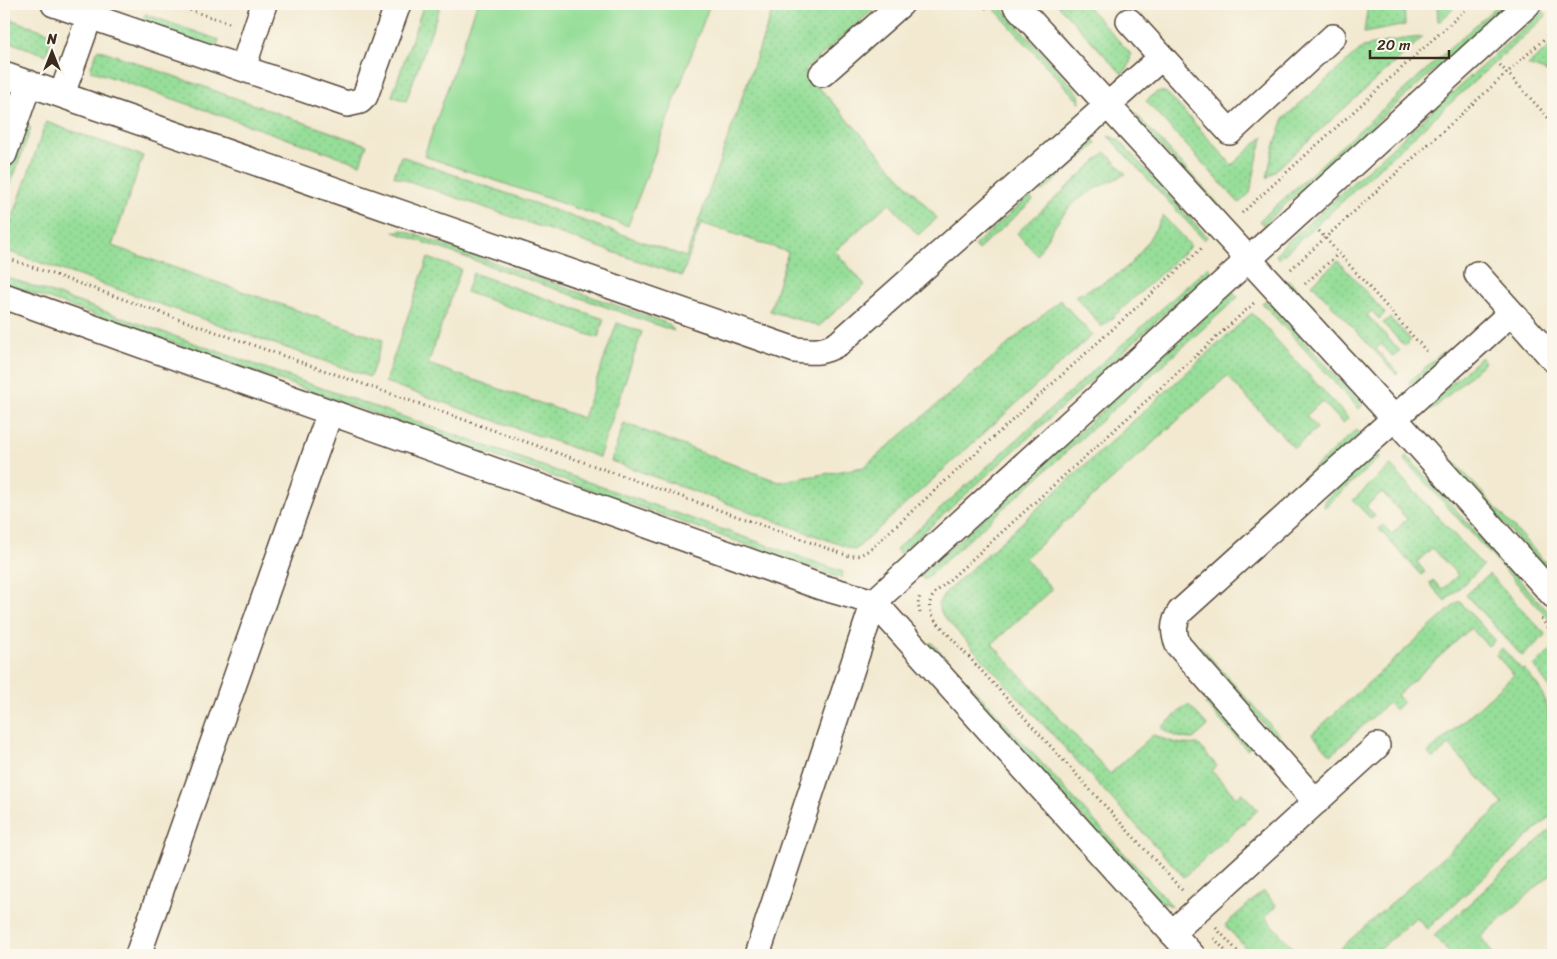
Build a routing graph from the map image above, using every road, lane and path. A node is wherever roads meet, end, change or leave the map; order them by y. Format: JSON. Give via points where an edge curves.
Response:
{"nodes":[{"id":1,"x":54,"y":4,"type":"edge"},
{"id":2,"x":171,"y":4,"type":"edge"},
{"id":3,"x":264,"y":4,"type":"edge"},
{"id":4,"x":398,"y":4,"type":"edge"},
{"id":5,"x":901,"y":4,"type":"edge"},
{"id":6,"x":1015,"y":4,"type":"edge"},
{"id":7,"x":1528,"y":4,"type":"edge"},
{"id":8,"x":92,"y":10,"type":"edge"},
{"id":9,"x":1129,"y":21,"type":"dead end"},
{"id":10,"x":1553,"y":31,"type":"edge"},
{"id":11,"x":255,"y":32,"type":"junction"},
{"id":12,"x":1333,"y":37,"type":"dead end"},
{"id":13,"x":1162,"y":57,"type":"junction"},
{"id":14,"x":243,"y":68,"type":"junction"},
{"id":15,"x":1493,"y":71,"type":"dead end"},
{"id":16,"x":1508,"y":73,"type":"junction"},
{"id":17,"x":4,"y":74,"type":"edge"},
{"id":18,"x":822,"y":74,"type":"dead end"},
{"id":19,"x":29,"y":84,"type":"junction"},
{"id":20,"x":62,"y":94,"type":"junction"},
{"id":21,"x":1108,"y":105,"type":"junction"},
{"id":22,"x":1553,"y":123,"type":"edge"},
{"id":23,"x":4,"y":154,"type":"edge"},
{"id":24,"x":1324,"y":223,"type":"dead end"},
{"id":25,"x":1325,"y":238,"type":"junction"},
{"id":26,"x":1338,"y":254,"type":"junction"},
{"id":27,"x":1248,"y":260,"type":"junction"},
{"id":28,"x":1476,"y":274,"type":"dead end"},
{"id":29,"x":1273,"y":286,"type":"junction"},
{"id":30,"x":1303,"y":286,"type":"dead end"},
{"id":31,"x":4,"y":296,"type":"edge"},
{"id":32,"x":1511,"y":313,"type":"junction"},
{"id":33,"x":1429,"y":355,"type":"dead end"},
{"id":34,"x":1553,"y":359,"type":"edge"},
{"id":35,"x":330,"y":412,"type":"junction"},
{"id":36,"x":1394,"y":418,"type":"junction"},
{"id":37,"x":924,"y":589,"type":"dead end"},
{"id":38,"x":1553,"y":595,"type":"edge"},
{"id":39,"x":874,"y":602,"type":"junction"},
{"id":40,"x":923,"y":619,"type":"dead end"},
{"id":41,"x":1377,"y":746,"type":"dead end"},
{"id":42,"x":1316,"y":802,"type":"junction"},
{"id":43,"x":1195,"y":911,"type":"junction"},
{"id":44,"x":1172,"y":933,"type":"junction"},
{"id":45,"x":138,"y":955,"type":"edge"},
{"id":46,"x":757,"y":955,"type":"edge"},
{"id":47,"x":1192,"y":955,"type":"edge"},
{"id":48,"x":1229,"y":955,"type":"edge"},
{"id":49,"x":1241,"y":955,"type":"edge"}],
"edges":[{"from":1,"to":8,"type":"street"},
{"from":2,"to":11,"type":"path"},
{"from":3,"to":11,"type":"street"},
{"from":4,"to":14,"type":"street","via":[[365,96],[360,101],[347,104]]},
{"from":5,"to":18,"type":"street"},
{"from":6,"to":21,"type":"street"},
{"from":7,"to":27,"type":"street"},
{"from":8,"to":14,"type":"street"},
{"from":8,"to":20,"type":"street"},
{"from":9,"to":13,"type":"street"},
{"from":10,"to":16,"type":"path"},
{"from":11,"to":14,"type":"street"},
{"from":12,"to":13,"type":"street","via":[[1230,132]]},
{"from":13,"to":21,"type":"street"},
{"from":15,"to":16,"type":"path","via":[[1500,64]]},
{"from":16,"to":22,"type":"path"},
{"from":16,"to":25,"type":"path"},
{"from":17,"to":19,"type":"street"},
{"from":19,"to":20,"type":"street"},
{"from":19,"to":23,"type":"street"},
{"from":20,"to":21,"type":"street","via":[[795,350],[814,352],[828,350],[839,343]]},
{"from":21,"to":27,"type":"street"},
{"from":24,"to":25,"type":"path","via":[[1317,230]]},
{"from":25,"to":26,"type":"path"},
{"from":25,"to":29,"type":"path"},
{"from":26,"to":30,"type":"path"},
{"from":26,"to":33,"type":"path"},
{"from":27,"to":29,"type":"street"},
{"from":27,"to":39,"type":"street"},
{"from":28,"to":32,"type":"street"},
{"from":29,"to":36,"type":"street"},
{"from":29,"to":43,"type":"path","via":[[935,593],[929,605],[935,620]]},
{"from":31,"to":35,"type":"street"},
{"from":32,"to":34,"type":"street"},
{"from":32,"to":36,"type":"street"},
{"from":35,"to":39,"type":"street","via":[[821,587]]},
{"from":35,"to":45,"type":"street"},
{"from":36,"to":38,"type":"street"},
{"from":36,"to":42,"type":"street","via":[[1180,612],[1174,628],[1178,645]]},
{"from":37,"to":40,"type":"path","via":[[918,604]]},
{"from":39,"to":44,"type":"street"},
{"from":39,"to":46,"type":"street"},
{"from":41,"to":42,"type":"street"},
{"from":42,"to":43,"type":"street"},
{"from":43,"to":44,"type":"street"},
{"from":43,"to":48,"type":"path"},
{"from":43,"to":49,"type":"path"},
{"from":44,"to":47,"type":"street"}]}
